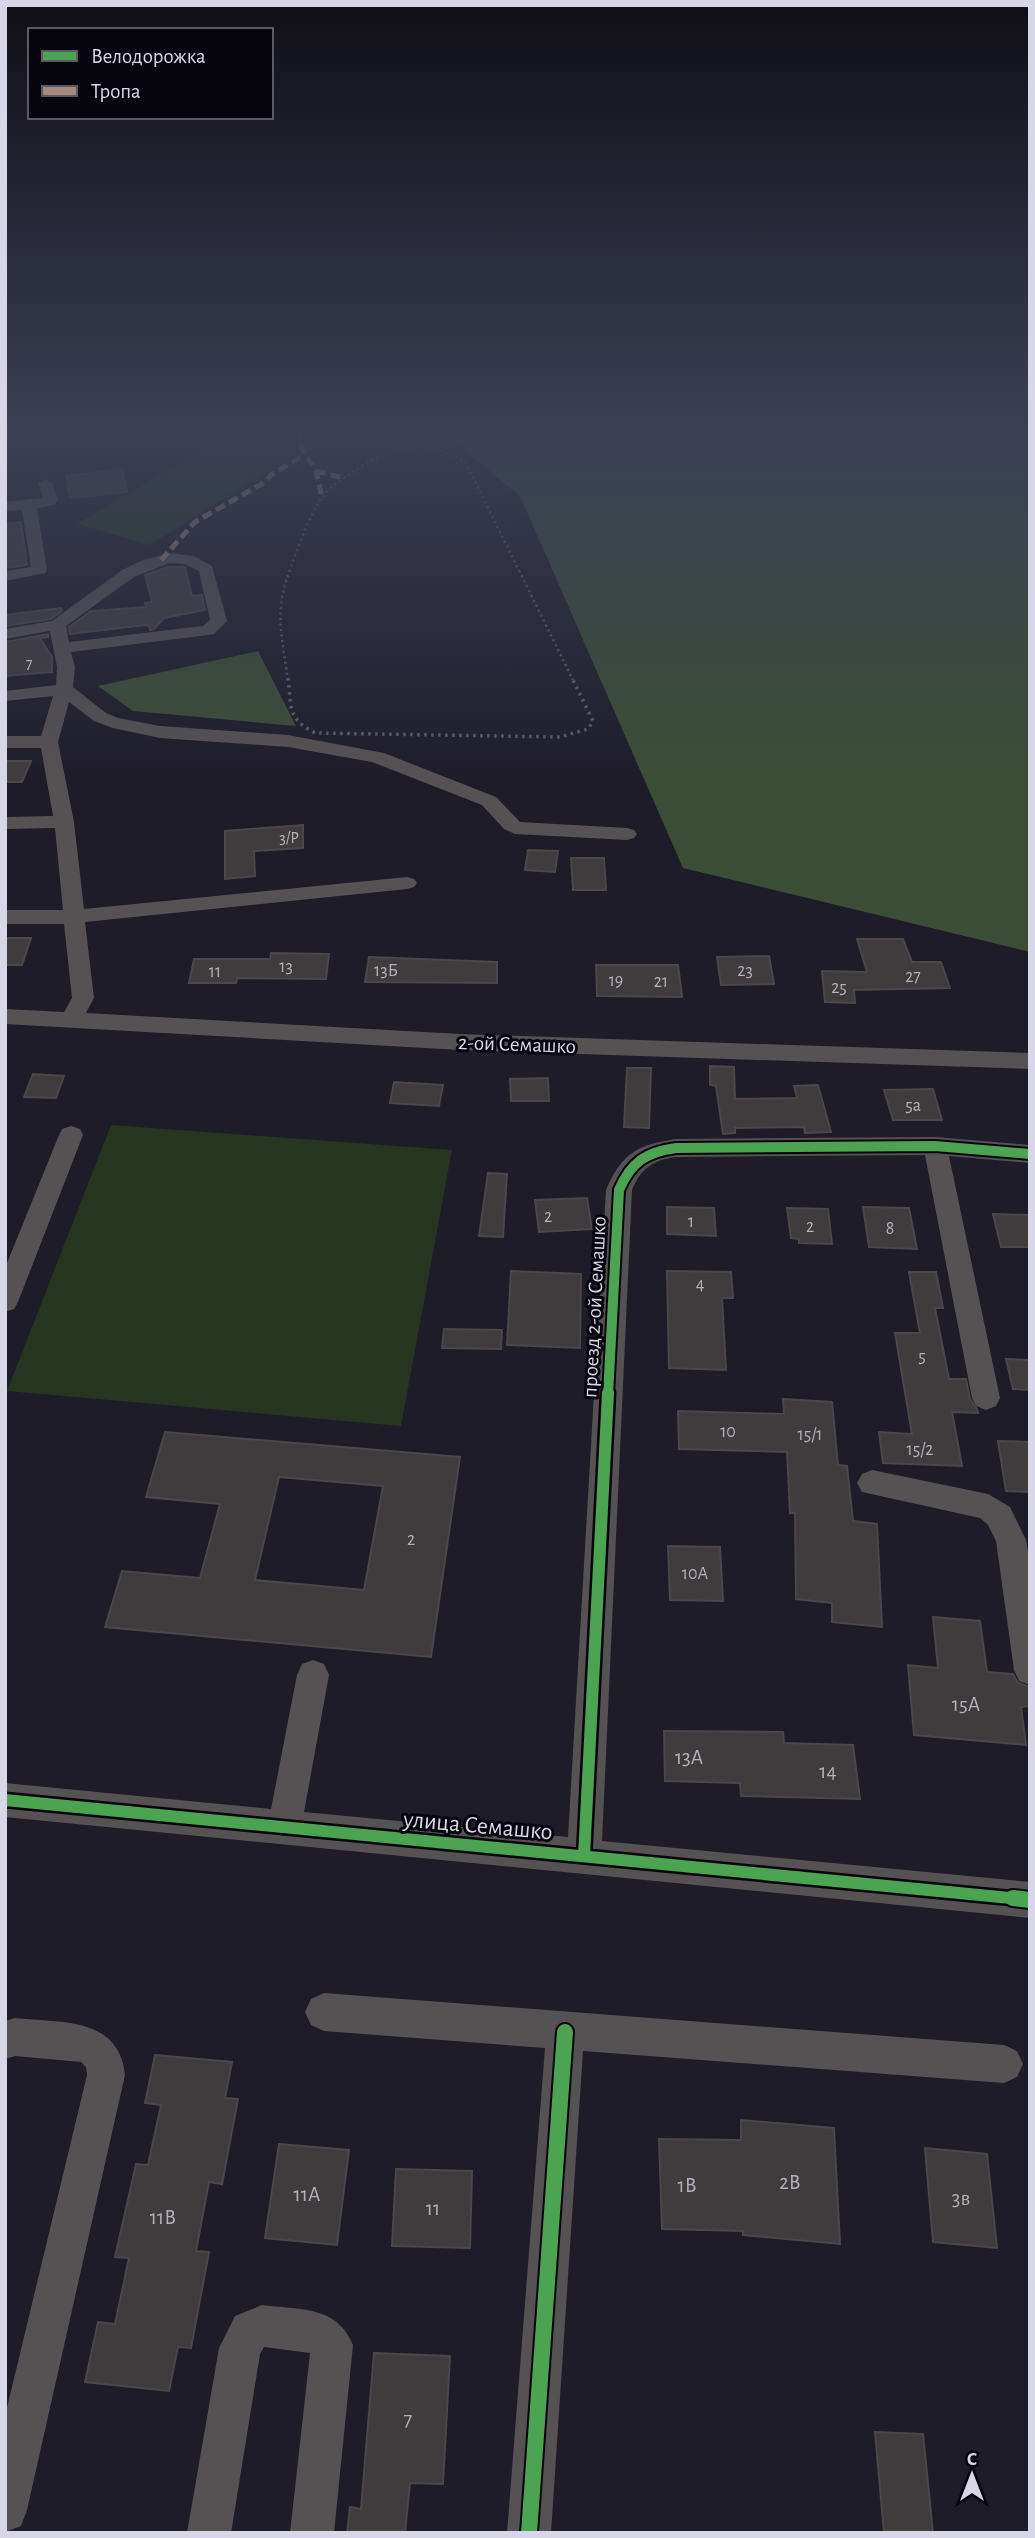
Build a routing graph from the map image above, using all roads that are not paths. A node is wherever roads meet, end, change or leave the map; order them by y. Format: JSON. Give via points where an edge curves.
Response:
{"nodes":[{"id":1,"x":36,"y":547,"type":"edge"},
{"id":2,"x":5,"y":576,"type":"edge"},
{"id":3,"x":57,"y":625,"type":"junction"},
{"id":4,"x":5,"y":635,"type":"edge"},
{"id":5,"x":64,"y":648,"type":"junction"},
{"id":6,"x":64,"y":689,"type":"junction"},
{"id":7,"x":5,"y":695,"type":"edge"},
{"id":8,"x":5,"y":742,"type":"edge"},
{"id":9,"x":49,"y":743,"type":"junction"},
{"id":10,"x":64,"y":822,"type":"junction"},
{"id":11,"x":5,"y":823,"type":"edge"},
{"id":12,"x":627,"y":834,"type":"dead end"},
{"id":13,"x":407,"y":883,"type":"dead end"},
{"id":14,"x":5,"y":917,"type":"edge"},
{"id":15,"x":74,"y":917,"type":"junction"},
{"id":16,"x":5,"y":1016,"type":"edge"},
{"id":17,"x":72,"y":1018,"type":"junction"},
{"id":18,"x":1030,"y":1061,"type":"edge"},
{"id":19,"x":71,"y":1135,"type":"dead end"},
{"id":20,"x":935,"y":1146,"type":"junction"},
{"id":21,"x":1030,"y":1154,"type":"edge"},
{"id":22,"x":5,"y":1302,"type":"edge"},
{"id":23,"x":986,"y":1398,"type":"dead end"},
{"id":24,"x":872,"y":1483,"type":"dead end"},
{"id":25,"x":1030,"y":1670,"type":"edge"},
{"id":26,"x":313,"y":1675,"type":"dead end"},
{"id":27,"x":5,"y":1800,"type":"edge"},
{"id":28,"x":284,"y":1828,"type":"junction"},
{"id":29,"x":584,"y":1856,"type":"junction"},
{"id":30,"x":1030,"y":1900,"type":"edge"},
{"id":31,"x":324,"y":2012,"type":"dead end"},
{"id":32,"x":565,"y":2032,"type":"junction"},
{"id":33,"x":5,"y":2040,"type":"edge"},
{"id":34,"x":1003,"y":2064,"type":"dead end"},
{"id":35,"x":5,"y":2510,"type":"edge"},
{"id":36,"x":209,"y":2533,"type":"edge"},
{"id":37,"x":312,"y":2533,"type":"edge"},
{"id":38,"x":529,"y":2533,"type":"edge"}],
"edges":[{"from":1,"to":2,"type":"street","via":[[39,570]]},
{"from":3,"to":4,"type":"street"},
{"from":3,"to":5,"type":"street"},
{"from":3,"to":5,"type":"street","via":[[149,562],[188,559],[206,569],[219,621],[216,626]]},
{"from":5,"to":6,"type":"street"},
{"from":6,"to":7,"type":"street"},
{"from":6,"to":9,"type":"street"},
{"from":6,"to":12,"type":"street","via":[[100,717],[132,728],[288,741],[377,757],[488,802],[515,828]]},
{"from":8,"to":9,"type":"street"},
{"from":9,"to":10,"type":"street"},
{"from":10,"to":11,"type":"street"},
{"from":10,"to":15,"type":"street"},
{"from":13,"to":15,"type":"street"},
{"from":14,"to":15,"type":"street"},
{"from":15,"to":17,"type":"street","via":[[83,998]]},
{"from":16,"to":17,"type":"street","name":"2-ой Семашко"},
{"from":17,"to":18,"type":"street","name":"2-ой Семашко","via":[[460,1042]]},
{"from":19,"to":22,"type":"street"},
{"from":20,"to":21,"type":"street","name":"проезд 2-ой Семашко"},
{"from":20,"to":23,"type":"street"},
{"from":20,"to":29,"type":"street","name":"проезд 2-ой Семашко","via":[[676,1148],[639,1158],[626,1172],[619,1190]]},
{"from":24,"to":25,"type":"street","via":[[988,1507],[999,1516],[1011,1540]]},
{"from":26,"to":28,"type":"street"},
{"from":27,"to":28,"type":"street","name":"улица Семашко"},
{"from":28,"to":29,"type":"street","name":"улица Семашко"},
{"from":29,"to":30,"type":"street","name":"улица Семашко"},
{"from":31,"to":32,"type":"street"},
{"from":32,"to":34,"type":"street"},
{"from":32,"to":38,"type":"street"},
{"from":33,"to":35,"type":"street","via":[[15,2037],[84,2044],[105,2059],[106,2076]]},
{"from":36,"to":37,"type":"street","via":[[240,2348],[250,2331],[262,2326],[321,2334],[332,2345]]}]}
